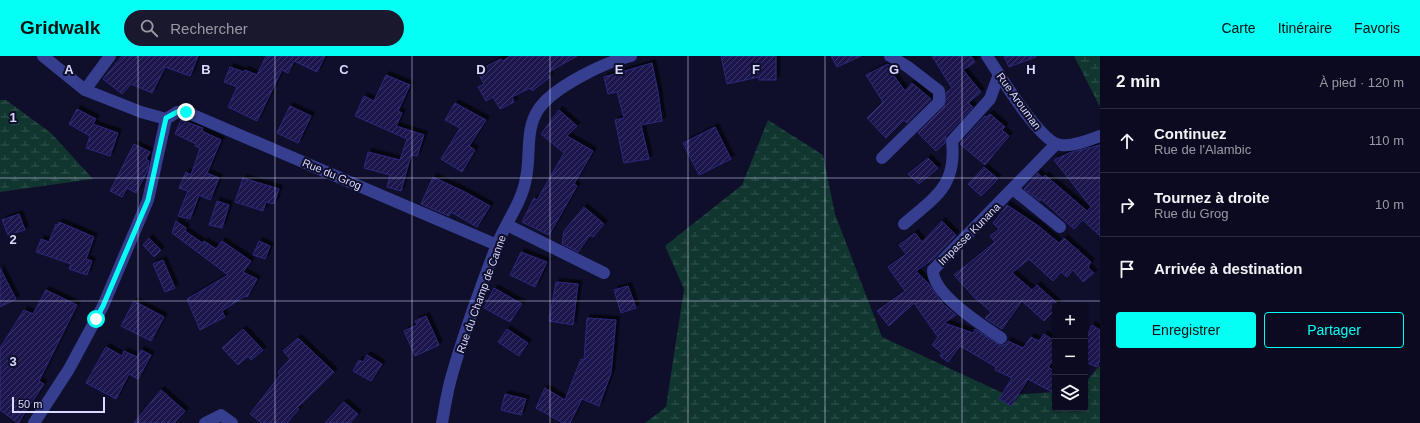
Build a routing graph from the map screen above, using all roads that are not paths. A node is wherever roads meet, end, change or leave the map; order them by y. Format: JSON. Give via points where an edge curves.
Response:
{"nodes":[{"id":1,"x":43,"y":56,"type":"edge"},
{"id":2,"x":110,"y":56,"type":"edge"},
{"id":3,"x":631,"y":56,"type":"edge"},
{"id":4,"x":890,"y":56,"type":"edge"},
{"id":5,"x":987,"y":56,"type":"edge"},
{"id":6,"x":999,"y":74,"type":"junction"},
{"id":7,"x":85,"y":90,"type":"junction"},
{"id":8,"x":166,"y":118,"type":"junction"},
{"id":9,"x":1100,"y":136,"type":"edge"},
{"id":10,"x":1056,"y":144,"type":"junction"},
{"id":11,"x":882,"y":158,"type":"dead end"},
{"id":12,"x":1014,"y":190,"type":"junction"},
{"id":13,"x":904,"y":224,"type":"dead end"},
{"id":14,"x":507,"y":225,"type":"junction"},
{"id":15,"x":1060,"y":227,"type":"dead end"},
{"id":16,"x":497,"y":245,"type":"junction"},
{"id":17,"x":604,"y":273,"type":"dead end"},
{"id":18,"x":1000,"y":338,"type":"dead end"},
{"id":19,"x":34,"y":423,"type":"edge"},
{"id":20,"x":205,"y":423,"type":"edge"},
{"id":21,"x":232,"y":423,"type":"edge"},
{"id":22,"x":442,"y":423,"type":"edge"}],
"edges":[{"from":1,"to":7,"type":"street"},
{"from":2,"to":7,"type":"street"},
{"from":3,"to":14,"type":"street","name":"Rue du Champ de Canne","via":[[614,60],[569,83],[538,109],[528,143],[526,178],[517,207]]},
{"from":4,"to":11,"type":"street","via":[[939,91],[940,102]]},
{"from":5,"to":6,"type":"street","name":"Rue Arouman"},
{"from":6,"to":10,"type":"street","name":"Rue Arouman","via":[[1038,130]]},
{"from":6,"to":13,"type":"street","via":[[990,99],[952,141],[952,168],[941,191]]},
{"from":7,"to":8,"type":"street","via":[[141,112]]},
{"from":8,"to":16,"type":"street","name":"Rue du Grog","via":[[177,112],[186,112]]},
{"from":8,"to":19,"type":"street","via":[[148,200],[103,306],[69,369]]},
{"from":9,"to":10,"type":"street","via":[[1066,145]]},
{"from":10,"to":12,"type":"street","name":"Impasse Kunana"},
{"from":12,"to":15,"type":"street"},
{"from":12,"to":18,"type":"street","name":"Impasse Kunana","via":[[934,270],[933,278],[964,313]]},
{"from":14,"to":16,"type":"street","name":"Rue du Champ de Canne"},
{"from":14,"to":17,"type":"street"},
{"from":16,"to":22,"type":"street","name":"Rue du Champ de Canne","via":[[451,376]]},
{"from":20,"to":21,"type":"street","via":[[221,415]]}]}
